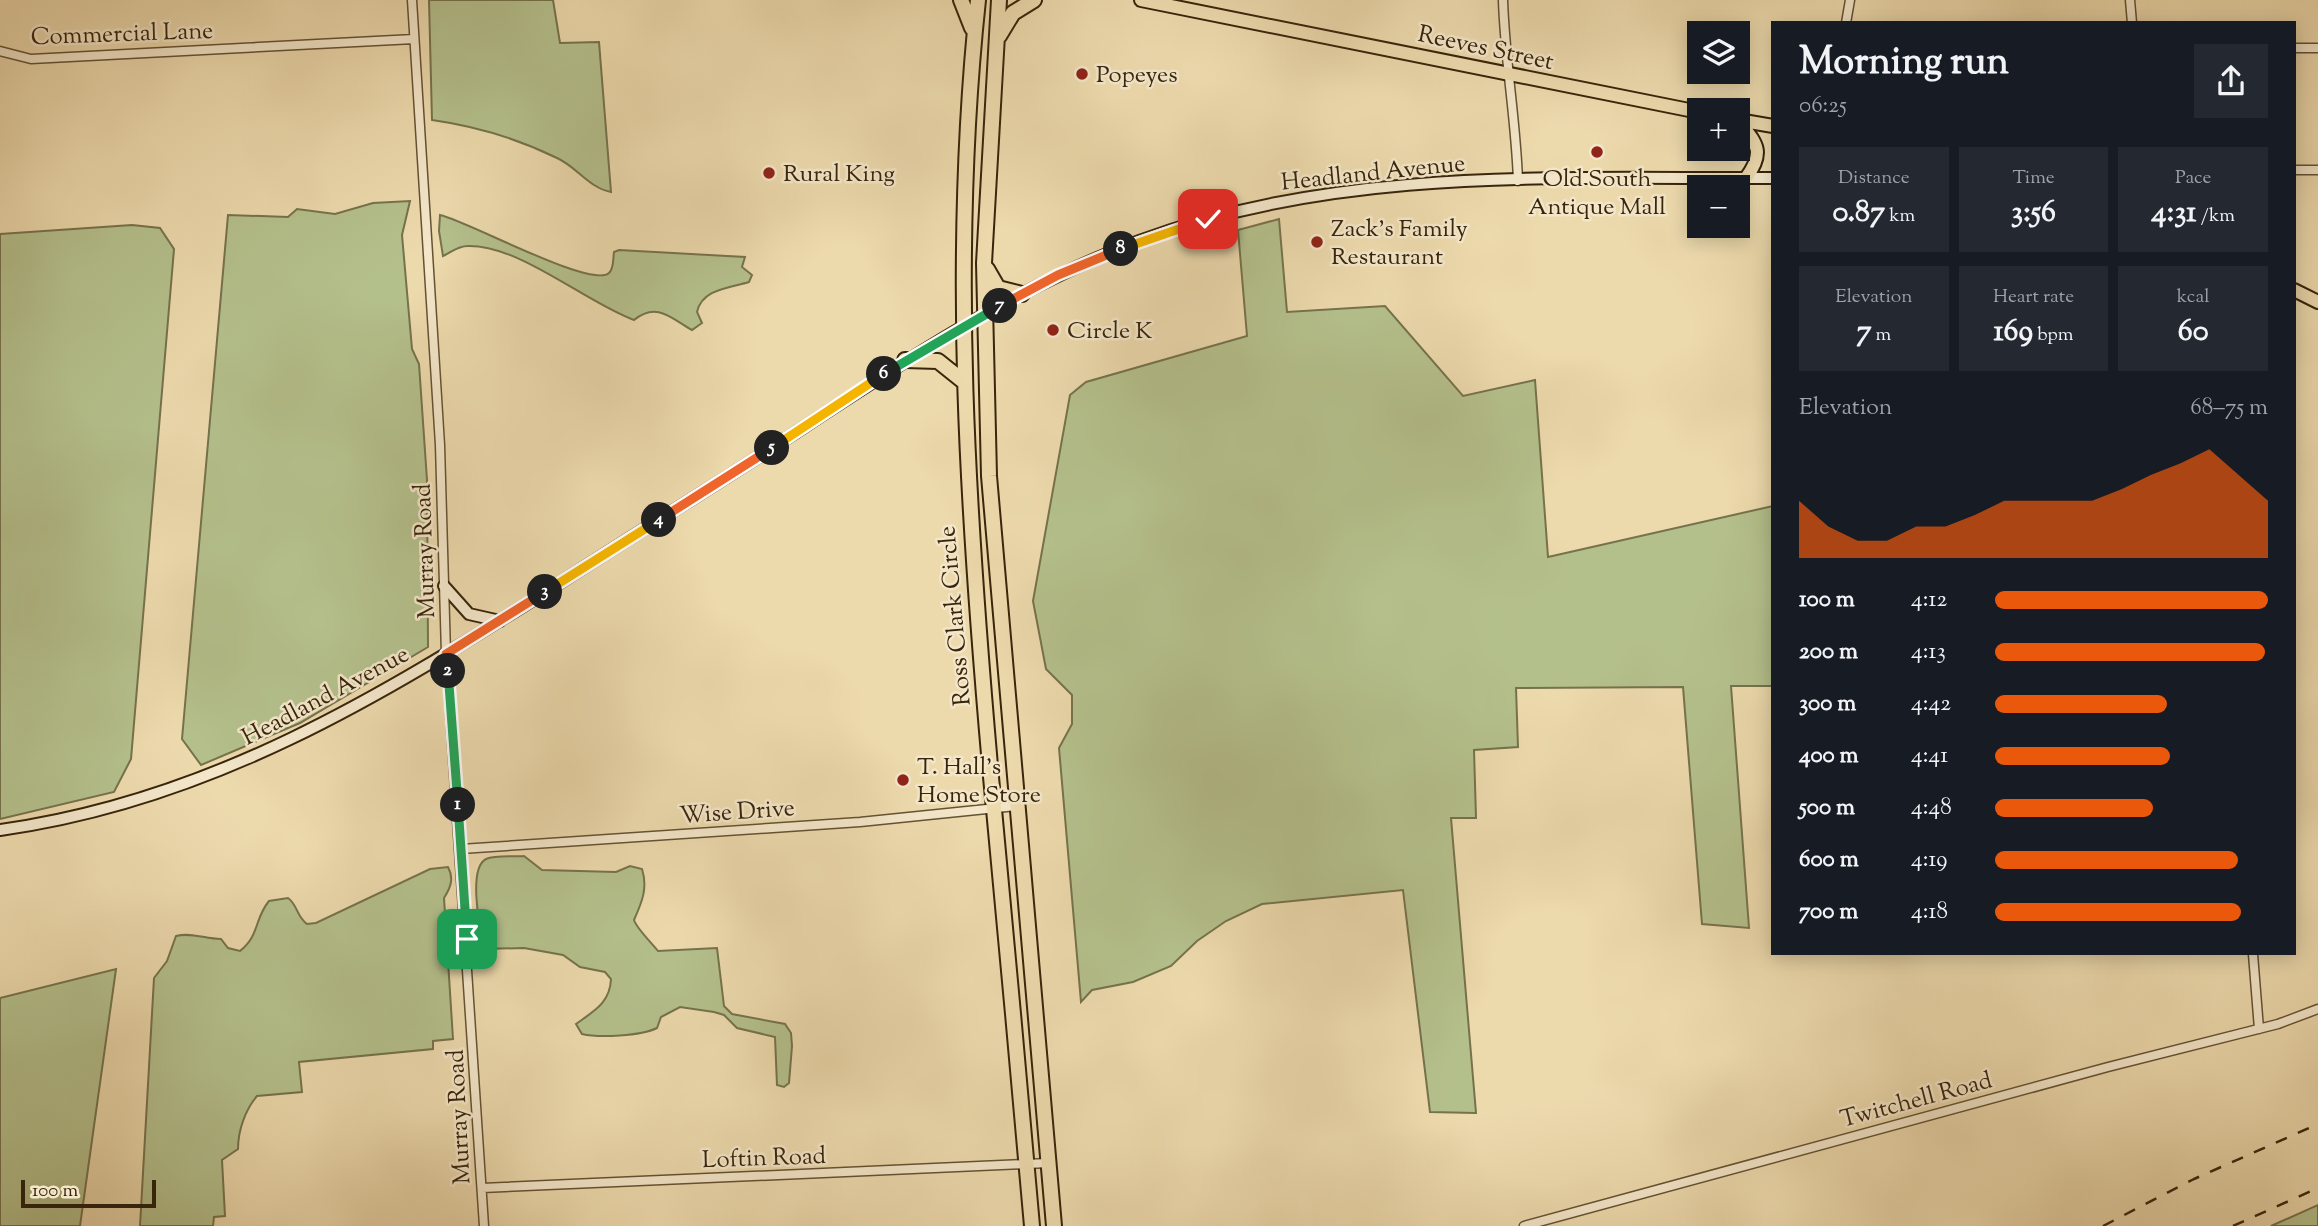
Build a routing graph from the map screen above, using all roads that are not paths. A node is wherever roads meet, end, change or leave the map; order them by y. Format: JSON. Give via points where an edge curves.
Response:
{"nodes":[{"id":1,"x":412,"y":0,"type":"edge"},
{"id":2,"x":961,"y":0,"type":"edge"},
{"id":3,"x":978,"y":0,"type":"edge"},
{"id":4,"x":999,"y":0,"type":"edge"},
{"id":5,"x":1034,"y":0,"type":"edge"},
{"id":6,"x":1141,"y":0,"type":"edge"},
{"id":7,"x":1503,"y":0,"type":"edge"},
{"id":8,"x":1850,"y":0,"type":"edge"},
{"id":9,"x":2130,"y":0,"type":"edge"},
{"id":10,"x":1846,"y":21,"type":"edge"},
{"id":11,"x":2132,"y":21,"type":"edge"},
{"id":12,"x":974,"y":34,"type":"junction"},
{"id":13,"x":414,"y":39,"type":"junction"},
{"id":14,"x":995,"y":44,"type":"junction"},
{"id":15,"x":2296,"y":48,"type":"edge"},
{"id":16,"x":2318,"y":48,"type":"edge"},
{"id":17,"x":0,"y":51,"type":"edge"},
{"id":18,"x":1507,"y":72,"type":"junction"},
{"id":19,"x":1687,"y":110,"type":"edge"},
{"id":20,"x":1750,"y":122,"type":"edge"},
{"id":21,"x":1771,"y":126,"type":"edge"},
{"id":22,"x":1750,"y":137,"type":"edge"},
{"id":23,"x":2296,"y":170,"type":"edge"},
{"id":24,"x":2318,"y":170,"type":"edge"},
{"id":25,"x":1748,"y":175,"type":"edge"},
{"id":26,"x":1750,"y":178,"type":"edge"},
{"id":27,"x":1771,"y":178,"type":"edge"},
{"id":28,"x":1687,"y":179,"type":"edge"},
{"id":29,"x":1518,"y":181,"type":"junction"},
{"id":30,"x":984,"y":263,"type":"junction"},
{"id":31,"x":2296,"y":291,"type":"edge"},
{"id":32,"x":1022,"y":294,"type":"junction"},
{"id":33,"x":2318,"y":302,"type":"edge"},
{"id":34,"x":983,"y":315,"type":"junction"},
{"id":35,"x":962,"y":327,"type":"junction"},
{"id":36,"x":905,"y":360,"type":"junction"},
{"id":37,"x":963,"y":381,"type":"junction"},
{"id":38,"x":444,"y":586,"type":"junction"},
{"id":39,"x":500,"y":621,"type":"junction"},
{"id":40,"x":446,"y":654,"type":"junction"},
{"id":41,"x":1016,"y":806,"type":"junction"},
{"id":42,"x":994,"y":808,"type":"junction"},
{"id":43,"x":0,"y":830,"type":"edge"},
{"id":44,"x":461,"y":849,"type":"junction"},
{"id":45,"x":2253,"y":955,"type":"edge"},
{"id":46,"x":2318,"y":1009,"type":"edge"},
{"id":47,"x":2259,"y":1029,"type":"junction"},
{"id":48,"x":1048,"y":1163,"type":"junction"},
{"id":49,"x":1027,"y":1165,"type":"junction"},
{"id":50,"x":482,"y":1188,"type":"junction"},
{"id":51,"x":484,"y":1226,"type":"edge"},
{"id":52,"x":1032,"y":1226,"type":"edge"},
{"id":53,"x":1054,"y":1226,"type":"edge"},
{"id":54,"x":1524,"y":1226,"type":"edge"}],
"edges":[{"from":1,"to":13,"type":"street","name":"Murray Road"},
{"from":2,"to":12,"type":"highway"},
{"from":3,"to":12,"type":"highway","name":"Ross Clark Circle"},
{"from":4,"to":14,"type":"highway","name":"Ross Clark Circle"},
{"from":5,"to":14,"type":"highway","via":[[1013,13]]},
{"from":6,"to":18,"type":"main road","name":"Reeves Street"},
{"from":7,"to":18,"type":"street"},
{"from":8,"to":10,"type":"street"},
{"from":9,"to":11,"type":"street"},
{"from":12,"to":35,"type":"highway","name":"Ross Clark Circle"},
{"from":13,"to":17,"type":"street","name":"Commercial Lane","via":[[31,60]]},
{"from":13,"to":38,"type":"street","name":"Murray Road","via":[[440,445]]},
{"from":14,"to":30,"type":"highway","name":"Ross Clark Circle"},
{"from":15,"to":16,"type":"street"},
{"from":18,"to":19,"type":"main road","name":"Reeves Street"},
{"from":18,"to":29,"type":"street"},
{"from":20,"to":21,"type":"main road"},
{"from":22,"to":25,"type":"main road","via":[[1758,149],[1757,162]]},
{"from":23,"to":24,"type":"street"},
{"from":26,"to":27,"type":"main road","name":"Headland Avenue"},
{"from":28,"to":29,"type":"main road","name":"Headland Avenue"},
{"from":29,"to":32,"type":"main road","name":"Headland Avenue","via":[[1374,188],[1245,209],[1136,243]]},
{"from":30,"to":32,"type":"highway","via":[[999,288]]},
{"from":30,"to":34,"type":"highway","name":"Ross Clark Circle"},
{"from":31,"to":33,"type":"main road"},
{"from":32,"to":34,"type":"main road","name":"Headland Avenue"},
{"from":34,"to":35,"type":"main road","name":"Headland Avenue"},
{"from":34,"to":41,"type":"highway","name":"Ross Clark Circle","via":[[991,518]]},
{"from":35,"to":36,"type":"main road","name":"Headland Avenue"},
{"from":35,"to":37,"type":"highway","name":"Ross Clark Circle"},
{"from":36,"to":37,"type":"highway","via":[[938,361]]},
{"from":36,"to":39,"type":"main road","name":"Headland Avenue"},
{"from":37,"to":42,"type":"highway","name":"Ross Clark Circle","via":[[970,541]]},
{"from":38,"to":39,"type":"main road","via":[[469,614]]},
{"from":38,"to":40,"type":"street","name":"Murray Road"},
{"from":39,"to":40,"type":"main road","name":"Headland Avenue"},
{"from":40,"to":43,"type":"main road","name":"Headland Avenue","via":[[318,728],[247,760],[139,798]]},
{"from":40,"to":44,"type":"street","name":"Murray Road"},
{"from":41,"to":42,"type":"street","name":"Wise Drive"},
{"from":41,"to":48,"type":"highway","name":"Ross Clark Circle"},
{"from":42,"to":44,"type":"street","name":"Wise Drive","via":[[860,822]]},
{"from":42,"to":49,"type":"highway","name":"Ross Clark Circle"},
{"from":44,"to":50,"type":"street","name":"Murray Road"},
{"from":45,"to":47,"type":"street"},
{"from":46,"to":47,"type":"street","name":"Twitchell Road"},
{"from":47,"to":54,"type":"street","name":"Twitchell Road"},
{"from":48,"to":49,"type":"street","name":"Loftin Road"},
{"from":48,"to":53,"type":"highway","name":"Ross Clark Circle"},
{"from":49,"to":50,"type":"street","name":"Loftin Road"},
{"from":49,"to":52,"type":"highway","name":"Ross Clark Circle"},
{"from":50,"to":51,"type":"street","name":"Murray Road"}]}
